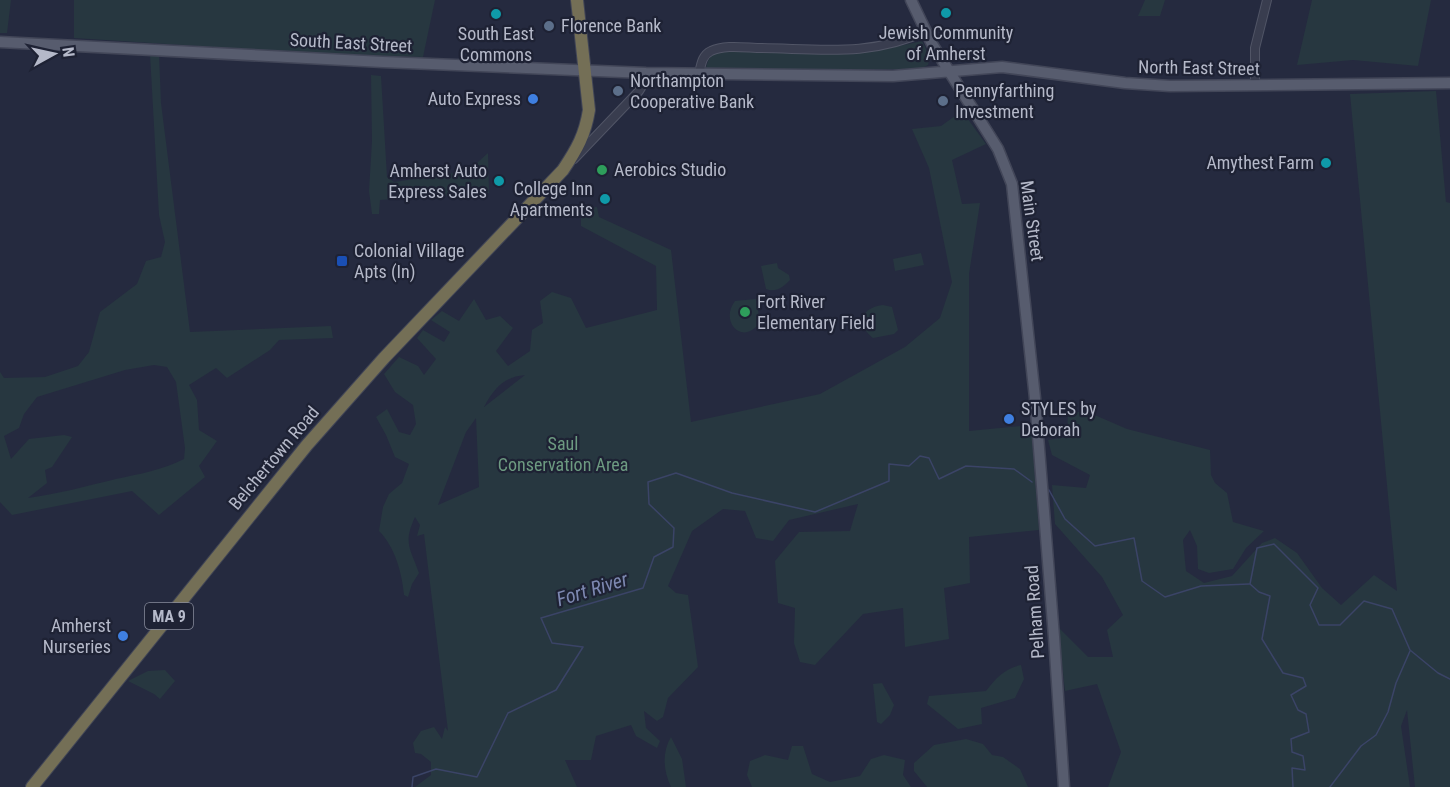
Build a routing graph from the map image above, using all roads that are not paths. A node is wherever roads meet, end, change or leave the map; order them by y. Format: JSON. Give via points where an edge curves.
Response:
{"nodes":[{"id":1,"x":577,"y":0,"type":"edge"},
{"id":2,"x":911,"y":0,"type":"edge"},
{"id":3,"x":1267,"y":0,"type":"edge"},
{"id":4,"x":926,"y":31,"type":"junction"},
{"id":5,"x":0,"y":42,"type":"edge"},
{"id":6,"x":948,"y":70,"type":"junction"},
{"id":7,"x":585,"y":71,"type":"junction"},
{"id":8,"x":646,"y":73,"type":"junction"},
{"id":9,"x":699,"y":74,"type":"junction"},
{"id":10,"x":1450,"y":83,"type":"edge"},
{"id":11,"x":1255,"y":86,"type":"junction"},
{"id":12,"x":563,"y":170,"type":"junction"},
{"id":13,"x":1038,"y":435,"type":"joint"},
{"id":14,"x":32,"y":787,"type":"edge"},
{"id":15,"x":1064,"y":787,"type":"edge"}],
"edges":[{"from":1,"to":7,"type":"highway","number":"MA 9"},
{"from":2,"to":4,"type":"main road","name":"Main Street"},
{"from":3,"to":11,"type":"street","via":[[1255,48]]},
{"from":4,"to":6,"type":"main road","name":"Main Street"},
{"from":4,"to":9,"type":"street","via":[[899,43],[865,49],[712,50],[705,55]]},
{"from":5,"to":7,"type":"main road","name":"South East Street"},
{"from":6,"to":9,"type":"main road","name":"South East Street","via":[[884,76]]},
{"from":6,"to":11,"type":"main road","name":"North East Street","via":[[1002,67],[1125,83]]},
{"from":6,"to":13,"type":"main road","name":"Main Street","via":[[998,148],[1012,184]]},
{"from":7,"to":8,"type":"main road","name":"South East Street"},
{"from":7,"to":12,"type":"highway","name":"Belchertown Road","number":"MA 9","via":[[587,125]]},
{"from":8,"to":9,"type":"main road","name":"South East Street"},
{"from":8,"to":12,"type":"street","name":"Belchertown Road","via":[[635,97]]},
{"from":10,"to":11,"type":"main road","name":"North East Street"},
{"from":12,"to":14,"type":"highway","name":"Belchertown Road","number":"MA 9","via":[[377,365],[307,445]]},
{"from":13,"to":15,"type":"main road","name":"Pelham Road"}]}
